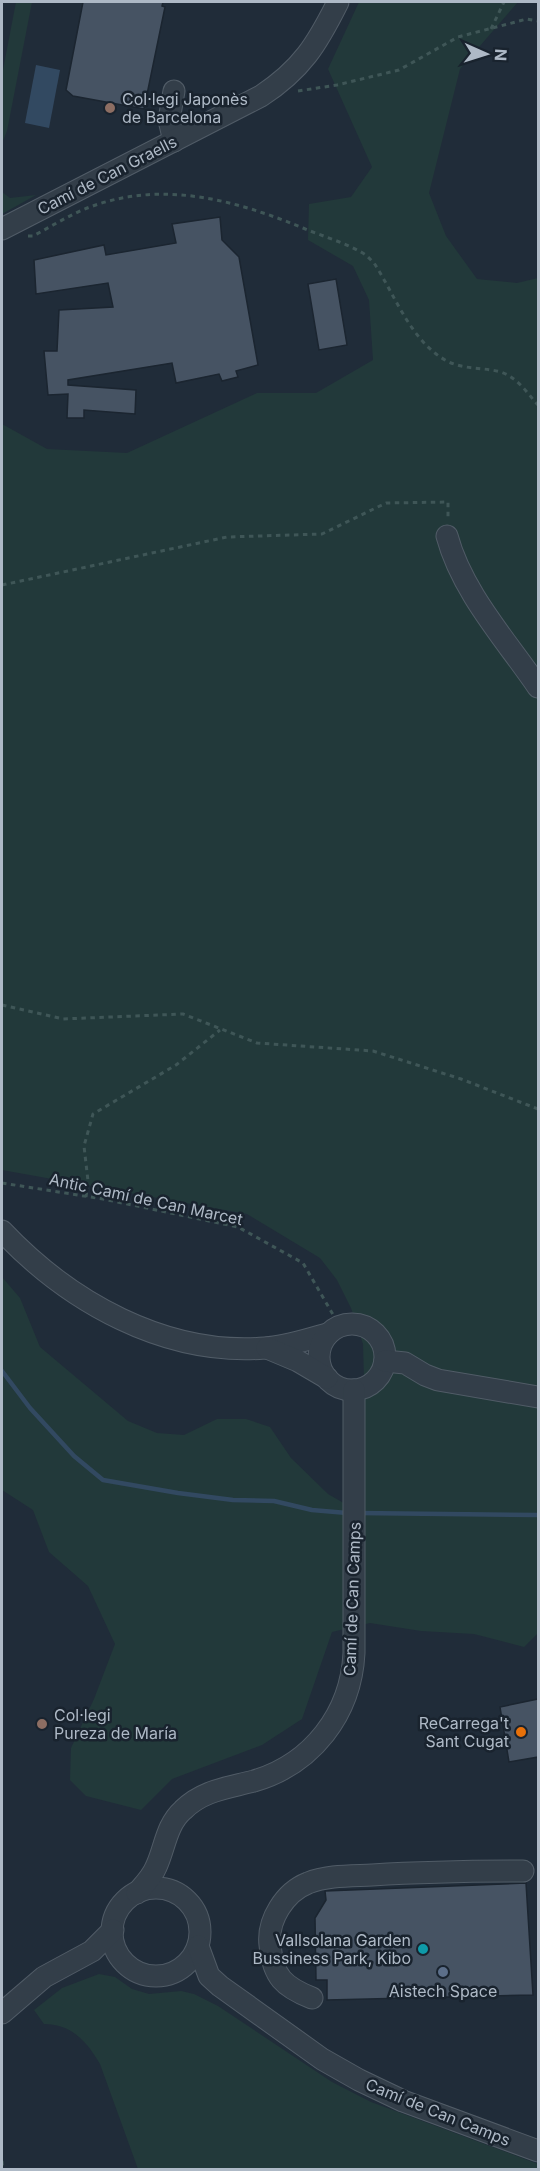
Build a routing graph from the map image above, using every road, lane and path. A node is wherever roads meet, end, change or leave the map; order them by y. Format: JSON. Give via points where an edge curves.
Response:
{"nodes":[{"id":1,"x":338,"y":2,"type":"edge"},
{"id":2,"x":504,"y":2,"type":"edge"},
{"id":3,"x":538,"y":21,"type":"edge"},
{"id":4,"x":491,"y":29,"type":"junction"},
{"id":5,"x":174,"y":91,"type":"dead end"},
{"id":6,"x":294,"y":92,"type":"dead end"},
{"id":7,"x":174,"y":141,"type":"junction"},
{"id":8,"x":8,"y":226,"type":"edge"},
{"id":9,"x":538,"y":405,"type":"edge"},
{"id":10,"x":447,"y":536,"type":"joint"},
{"id":11,"x":2,"y":585,"type":"edge"},
{"id":12,"x":538,"y":687,"type":"edge"},
{"id":13,"x":2,"y":1005,"type":"edge"},
{"id":14,"x":220,"y":1030,"type":"junction"},
{"id":15,"x":538,"y":1109,"type":"edge"},
{"id":16,"x":2,"y":1183,"type":"edge"},
{"id":17,"x":86,"y":1197,"type":"junction"},
{"id":18,"x":2,"y":1230,"type":"edge"},
{"id":19,"x":334,"y":1330,"type":"junction"},
{"id":20,"x":267,"y":1348,"type":"junction"},
{"id":21,"x":385,"y":1360,"type":"junction"},
{"id":22,"x":327,"y":1378,"type":"junction"},
{"id":23,"x":354,"y":1390,"type":"junction"},
{"id":24,"x":538,"y":1397,"type":"edge"},
{"id":25,"x":162,"y":1852,"type":"junction"},
{"id":26,"x":523,"y":1871,"type":"dead end"},
{"id":27,"x":137,"y":1893,"type":"junction"},
{"id":28,"x":177,"y":1894,"type":"junction"},
{"id":29,"x":113,"y":1930,"type":"junction"},
{"id":30,"x":198,"y":1946,"type":"junction"},
{"id":31,"x":78,"y":1960,"type":"junction"},
{"id":32,"x":126,"y":1964,"type":"junction"},
{"id":33,"x":171,"y":1973,"type":"junction"},
{"id":34,"x":220,"y":1986,"type":"junction"},
{"id":35,"x":312,"y":1998,"type":"dead end"},
{"id":36,"x":2,"y":2013,"type":"edge"},
{"id":37,"x":538,"y":2151,"type":"edge"},
{"id":38,"x":2,"y":2161,"type":"edge"},
{"id":39,"x":3,"y":2169,"type":"edge"}],
"edges":[{"from":1,"to":7,"type":"street","name":"Camí de Can Graells","via":[[316,45],[287,79]]},
{"from":2,"to":4,"type":"path"},
{"from":3,"to":4,"type":"path"},
{"from":4,"to":6,"type":"path","via":[[458,37],[399,70]]},
{"from":5,"to":7,"type":"street","via":[[169,120]]},
{"from":7,"to":8,"type":"street","name":"Camí de Can Graells"},
{"from":8,"to":9,"type":"path","via":[[33,236],[91,207],[172,193],[199,195],[276,217],[366,255],[431,350],[449,362],[502,373],[524,388]]},
{"from":10,"to":11,"type":"path","via":[[448,502],[386,503],[322,534],[228,537]]},
{"from":10,"to":12,"type":"street","via":[[453,556],[477,599]]},
{"from":13,"to":14,"type":"path","via":[[63,1019],[183,1014]]},
{"from":14,"to":15,"type":"path","via":[[257,1043],[373,1051]]},
{"from":14,"to":17,"type":"path","via":[[176,1065],[93,1114],[84,1146]]},
{"from":16,"to":17,"type":"path","name":"Antic Camí de Can Marcet"},
{"from":17,"to":19,"type":"path","name":"Antic Camí de Can Marcet","via":[[238,1227],[303,1263],[328,1303]]},
{"from":18,"to":20,"type":"street","via":[[63,1285],[116,1317],[159,1335],[212,1348]]},
{"from":19,"to":20,"type":"street"},
{"from":19,"to":21,"type":"street","via":[[357,1324],[374,1332],[382,1342]]},
{"from":19,"to":22,"type":"street","via":[[320,1354]]},
{"from":20,"to":22,"type":"street","via":[[308,1365]]},
{"from":21,"to":23,"type":"street","via":[[375,1381]]},
{"from":21,"to":24,"type":"street","via":[[405,1363],[438,1380]]},
{"from":22,"to":23,"type":"street","via":[[339,1387]]},
{"from":23,"to":25,"type":"street","name":"Camí de Can Camps","via":[[354,1653],[342,1706],[318,1743],[282,1770],[211,1791],[195,1800],[174,1821]]},
{"from":25,"to":27,"type":"street","name":"Camí de Can Camps","via":[[152,1876]]},
{"from":25,"to":28,"type":"street","via":[[161,1865]]},
{"from":26,"to":35,"type":"street","via":[[344,1877],[309,1882],[293,1891],[274,1918],[269,1943],[281,1981],[291,1990]]},
{"from":27,"to":28,"type":"street","via":[[154,1888]]},
{"from":27,"to":29,"type":"street","via":[[120,1908]]},
{"from":28,"to":30,"type":"street","via":[[198,1919]]},
{"from":29,"to":31,"type":"street"},
{"from":29,"to":32,"type":"street","via":[[116,1948]]},
{"from":30,"to":33,"type":"street","via":[[186,1965]]},
{"from":30,"to":34,"type":"street","name":"Camí de Can Camps","via":[[209,1976]]},
{"from":31,"to":32,"type":"street"},
{"from":31,"to":36,"type":"street","via":[[44,1977]]},
{"from":32,"to":33,"type":"street","via":[[144,1975]]},
{"from":33,"to":34,"type":"street","name":"Camí de Can Camps","via":[[202,1978]]},
{"from":34,"to":37,"type":"street","name":"Camí de Can Camps","via":[[359,2080]]},
{"from":38,"to":39,"type":"path"}]}
